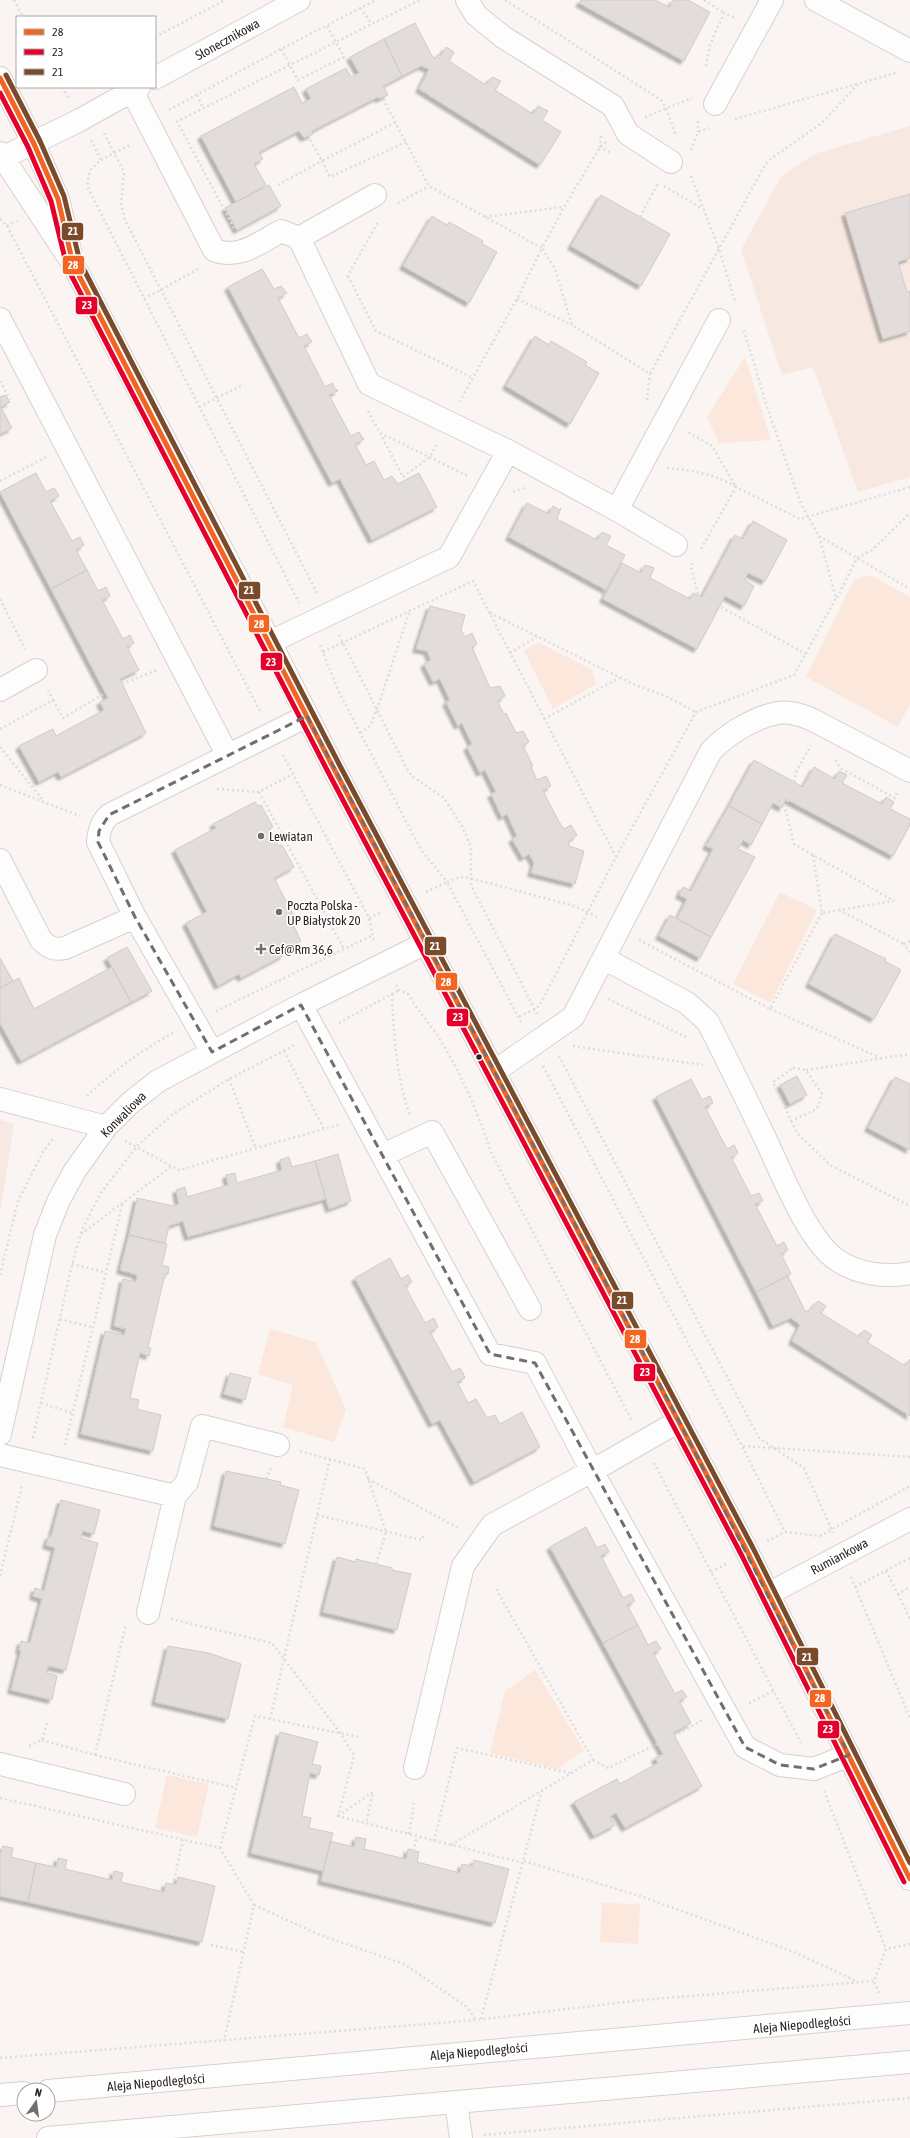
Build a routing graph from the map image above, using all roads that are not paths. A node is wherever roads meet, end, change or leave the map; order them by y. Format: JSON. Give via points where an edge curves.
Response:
{"nodes":[{"id":1,"x":299,"y":0,"type":"edge"},
{"id":2,"x":467,"y":0,"type":"edge"},
{"id":3,"x":772,"y":0,"type":"edge"},
{"id":4,"x":816,"y":0,"type":"edge"},
{"id":5,"x":910,"y":51,"type":"edge"},
{"id":6,"x":156,"y":77,"type":"edge"},
{"id":7,"x":0,"y":78,"type":"edge"},
{"id":8,"x":136,"y":89,"type":"edge"},
{"id":9,"x":716,"y":104,"type":"road end"},
{"id":10,"x":34,"y":144,"type":"junction"},
{"id":11,"x":1,"y":156,"type":"edge"},
{"id":12,"x":671,"y":162,"type":"road end"},
{"id":13,"x":383,"y":201,"type":"road end"},
{"id":14,"x":299,"y":238,"type":"junction"},
{"id":15,"x":73,"y":264,"type":"junction"},
{"id":16,"x":0,"y":319,"type":"edge"},
{"id":17,"x":719,"y":320,"type":"dead end"},
{"id":18,"x":508,"y":450,"type":"junction"},
{"id":19,"x":618,"y":510,"type":"junction"},
{"id":20,"x":676,"y":545,"type":"dead end"},
{"id":21,"x":270,"y":642,"type":"junction"},
{"id":22,"x":36,"y":670,"type":"road end"},
{"id":23,"x":0,"y":690,"type":"edge"},
{"id":24,"x":307,"y":716,"type":"junction"},
{"id":25,"x":228,"y":756,"type":"junction"},
{"id":26,"x":910,"y":771,"type":"edge"},
{"id":27,"x":0,"y":860,"type":"edge"},
{"id":28,"x":135,"y":917,"type":"junction"},
{"id":29,"x":426,"y":943,"type":"junction"},
{"id":30,"x":605,"y":959,"type":"junction"},
{"id":31,"x":301,"y":1004,"type":"junction"},
{"id":32,"x":212,"y":1052,"type":"junction"},
{"id":33,"x":495,"y":1071,"type":"junction"},
{"id":34,"x":0,"y":1099,"type":"edge"},
{"id":35,"x":104,"y":1129,"type":"junction"},
{"id":36,"x":383,"y":1155,"type":"junction"},
{"id":37,"x":910,"y":1273,"type":"edge"},
{"id":38,"x":530,"y":1309,"type":"dead end"},
{"id":39,"x":679,"y":1421,"type":"junction"},
{"id":40,"x":0,"y":1431,"type":"edge"},
{"id":41,"x":278,"y":1445,"type":"road end"},
{"id":42,"x":0,"y":1455,"type":"edge"},
{"id":43,"x":592,"y":1471,"type":"junction"},
{"id":44,"x":175,"y":1496,"type":"junction"},
{"id":45,"x":910,"y":1519,"type":"edge"},
{"id":46,"x":768,"y":1594,"type":"junction"},
{"id":47,"x":148,"y":1613,"type":"road end"},
{"id":48,"x":849,"y":1756,"type":"junction"},
{"id":49,"x":0,"y":1764,"type":"edge"},
{"id":50,"x":415,"y":1768,"type":"dead end"},
{"id":51,"x":124,"y":1794,"type":"dead end"},
{"id":52,"x":910,"y":1879,"type":"edge"},
{"id":53,"x":910,"y":2013,"type":"edge"},
{"id":54,"x":910,"y":2062,"type":"edge"},
{"id":55,"x":56,"y":2090,"type":"edge"},
{"id":56,"x":16,"y":2094,"type":"edge"},
{"id":57,"x":0,"y":2095,"type":"edge"},
{"id":58,"x":456,"y":2102,"type":"junction"},
{"id":59,"x":210,"y":2132,"type":"edge"},
{"id":60,"x":48,"y":2138,"type":"edge"},
{"id":61,"x":461,"y":2138,"type":"edge"}],
"edges":[{"from":1,"to":6,"type":"street","name":"Słonecznikowa"},
{"from":2,"to":12,"type":"street","via":[[476,15],[503,37],[613,106],[628,134]]},
{"from":3,"to":9,"type":"street"},
{"from":4,"to":5,"type":"street"},
{"from":7,"to":10,"type":"street"},
{"from":8,"to":10,"type":"street"},
{"from":8,"to":14,"type":"street","via":[[151,127],[214,250],[224,254],[237,254],[281,231]]},
{"from":10,"to":11,"type":"street"},
{"from":10,"to":15,"type":"street","via":[[58,199]]},
{"from":11,"to":15,"type":"street"},
{"from":13,"to":14,"type":"street"},
{"from":14,"to":18,"type":"street","via":[[369,384]]},
{"from":15,"to":21,"type":"street"},
{"from":16,"to":25,"type":"street"},
{"from":17,"to":19,"type":"street"},
{"from":18,"to":19,"type":"street"},
{"from":18,"to":21,"type":"street","via":[[449,557]]},
{"from":19,"to":20,"type":"street"},
{"from":21,"to":24,"type":"street"},
{"from":22,"to":23,"type":"street"},
{"from":24,"to":25,"type":"street"},
{"from":24,"to":29,"type":"street"},
{"from":25,"to":28,"type":"street","via":[[109,815],[103,821],[98,842]]},
{"from":26,"to":30,"type":"street","via":[[795,713],[778,713],[723,738],[711,751]]},
{"from":27,"to":28,"type":"street","via":[[41,940],[48,947],[56,950],[65,948]]},
{"from":28,"to":32,"type":"street"},
{"from":29,"to":31,"type":"street","name":"Konwaliowa"},
{"from":29,"to":33,"type":"street"},
{"from":30,"to":33,"type":"street","via":[[573,1017],[545,1043]]},
{"from":30,"to":37,"type":"street","via":[[687,1002],[708,1022],[803,1216],[825,1250],[837,1260],[869,1273]]},
{"from":31,"to":32,"type":"street","name":"Konwaliowa"},
{"from":31,"to":36,"type":"street"},
{"from":32,"to":35,"type":"street","name":"Konwaliowa","via":[[158,1081],[130,1103]]},
{"from":33,"to":39,"type":"street"},
{"from":34,"to":35,"type":"street"},
{"from":35,"to":40,"type":"street","name":"Konwaliowa","via":[[71,1178],[45,1235]]},
{"from":36,"to":38,"type":"street","via":[[432,1132]]},
{"from":36,"to":43,"type":"street","via":[[490,1354],[535,1363]]},
{"from":39,"to":43,"type":"street"},
{"from":39,"to":46,"type":"street"},
{"from":41,"to":44,"type":"street","via":[[202,1426],[188,1482]]},
{"from":42,"to":44,"type":"street"},
{"from":43,"to":48,"type":"street","via":[[745,1747],[780,1765],[814,1769]]},
{"from":43,"to":50,"type":"street","via":[[492,1525],[463,1566]]},
{"from":44,"to":47,"type":"street"},
{"from":45,"to":46,"type":"street","name":"Rumiankowa"},
{"from":46,"to":48,"type":"street"},
{"from":48,"to":52,"type":"street"},
{"from":49,"to":51,"type":"street"},
{"from":53,"to":55,"type":"street","name":"Aleja Niepodległości"},
{"from":54,"to":58,"type":"street"},
{"from":56,"to":57,"type":"street"},
{"from":58,"to":59,"type":"street"},
{"from":58,"to":61,"type":"street"},
{"from":59,"to":60,"type":"street"}]}
